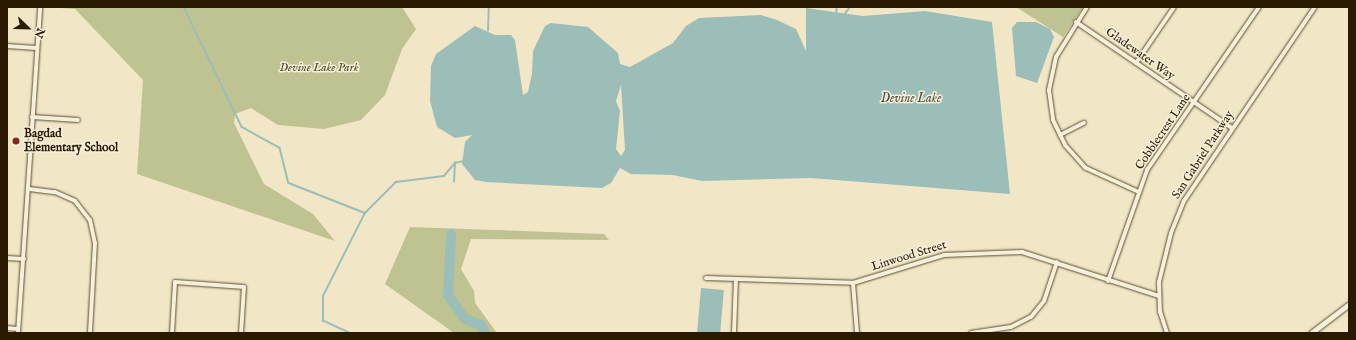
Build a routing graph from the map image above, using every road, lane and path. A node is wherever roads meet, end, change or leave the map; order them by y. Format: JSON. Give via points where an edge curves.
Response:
{"nodes":[{"id":1,"x":40,"y":7,"type":"edge"},
{"id":2,"x":1087,"y":7,"type":"edge"},
{"id":3,"x":1174,"y":7,"type":"edge"},
{"id":4,"x":1259,"y":7,"type":"edge"},
{"id":5,"x":1315,"y":7,"type":"edge"},
{"id":6,"x":1076,"y":22,"type":"junction"},
{"id":7,"x":7,"y":46,"type":"edge"},
{"id":8,"x":36,"y":48,"type":"junction"},
{"id":9,"x":1136,"y":63,"type":"junction"},
{"id":10,"x":1194,"y":103,"type":"junction"},
{"id":11,"x":32,"y":117,"type":"junction"},
{"id":12,"x":78,"y":120,"type":"dead end"},
{"id":13,"x":1084,"y":123,"type":"dead end"},
{"id":14,"x":1232,"y":128,"type":"junction"},
{"id":15,"x":1060,"y":135,"type":"junction"},
{"id":16,"x":29,"y":189,"type":"junction"},
{"id":17,"x":1139,"y":192,"type":"junction"},
{"id":18,"x":7,"y":258,"type":"edge"},
{"id":19,"x":24,"y":259,"type":"junction"},
{"id":20,"x":1057,"y":262,"type":"junction"},
{"id":21,"x":706,"y":278,"type":"dead end"},
{"id":22,"x":736,"y":279,"type":"junction"},
{"id":23,"x":1108,"y":281,"type":"junction"},
{"id":24,"x":853,"y":283,"type":"junction"},
{"id":25,"x":1159,"y":296,"type":"junction"},
{"id":26,"x":1349,"y":304,"type":"edge"},
{"id":27,"x":7,"y":328,"type":"edge"},
{"id":28,"x":18,"y":331,"type":"edge"},
{"id":29,"x":90,"y":333,"type":"edge"},
{"id":30,"x":172,"y":333,"type":"edge"},
{"id":31,"x":241,"y":333,"type":"edge"},
{"id":32,"x":734,"y":333,"type":"edge"},
{"id":33,"x":856,"y":333,"type":"edge"},
{"id":34,"x":971,"y":333,"type":"edge"},
{"id":35,"x":1166,"y":333,"type":"edge"},
{"id":36,"x":1311,"y":333,"type":"edge"}],
"edges":[{"from":1,"to":8,"type":"street"},
{"from":2,"to":6,"type":"street"},
{"from":3,"to":9,"type":"street"},
{"from":4,"to":10,"type":"street","name":"Cobblecrest Lane"},
{"from":5,"to":14,"type":"street","name":"San Gabriel Parkway"},
{"from":6,"to":9,"type":"street","name":"Gladewater Way"},
{"from":6,"to":15,"type":"street","via":[[1063,41],[1051,74],[1050,104]]},
{"from":7,"to":8,"type":"street"},
{"from":8,"to":11,"type":"street"},
{"from":9,"to":10,"type":"street","name":"Gladewater Way"},
{"from":10,"to":14,"type":"street","name":"Gladewater Way"},
{"from":10,"to":17,"type":"street","name":"Cobblecrest Lane","via":[[1151,163]]},
{"from":11,"to":12,"type":"street"},
{"from":11,"to":16,"type":"street"},
{"from":13,"to":15,"type":"street"},
{"from":14,"to":25,"type":"street","name":"San Gabriel Parkway","via":[[1184,201],[1164,256]]},
{"from":15,"to":17,"type":"street","via":[[1076,160],[1095,175]]},
{"from":16,"to":19,"type":"street"},
{"from":16,"to":29,"type":"street","via":[[55,192],[75,201],[90,220],[95,243]]},
{"from":17,"to":23,"type":"street","name":"Cobblecrest Lane"},
{"from":18,"to":19,"type":"street"},
{"from":19,"to":28,"type":"street"},
{"from":20,"to":23,"type":"street","name":"Linwood Street"},
{"from":20,"to":24,"type":"street","name":"Linwood Street","via":[[1029,253],[961,252]]},
{"from":20,"to":34,"type":"street","via":[[1044,301],[1031,317],[1011,327]]},
{"from":21,"to":22,"type":"street","name":"Linwood Street"},
{"from":22,"to":24,"type":"street","name":"Linwood Street"},
{"from":22,"to":32,"type":"street"},
{"from":23,"to":25,"type":"street","name":"Linwood Street"},
{"from":24,"to":33,"type":"street"},
{"from":25,"to":35,"type":"street","name":"San Gabriel Parkway"},
{"from":26,"to":36,"type":"street"},
{"from":27,"to":28,"type":"street"},
{"from":30,"to":31,"type":"street","via":[[175,282],[244,287]]}]}
